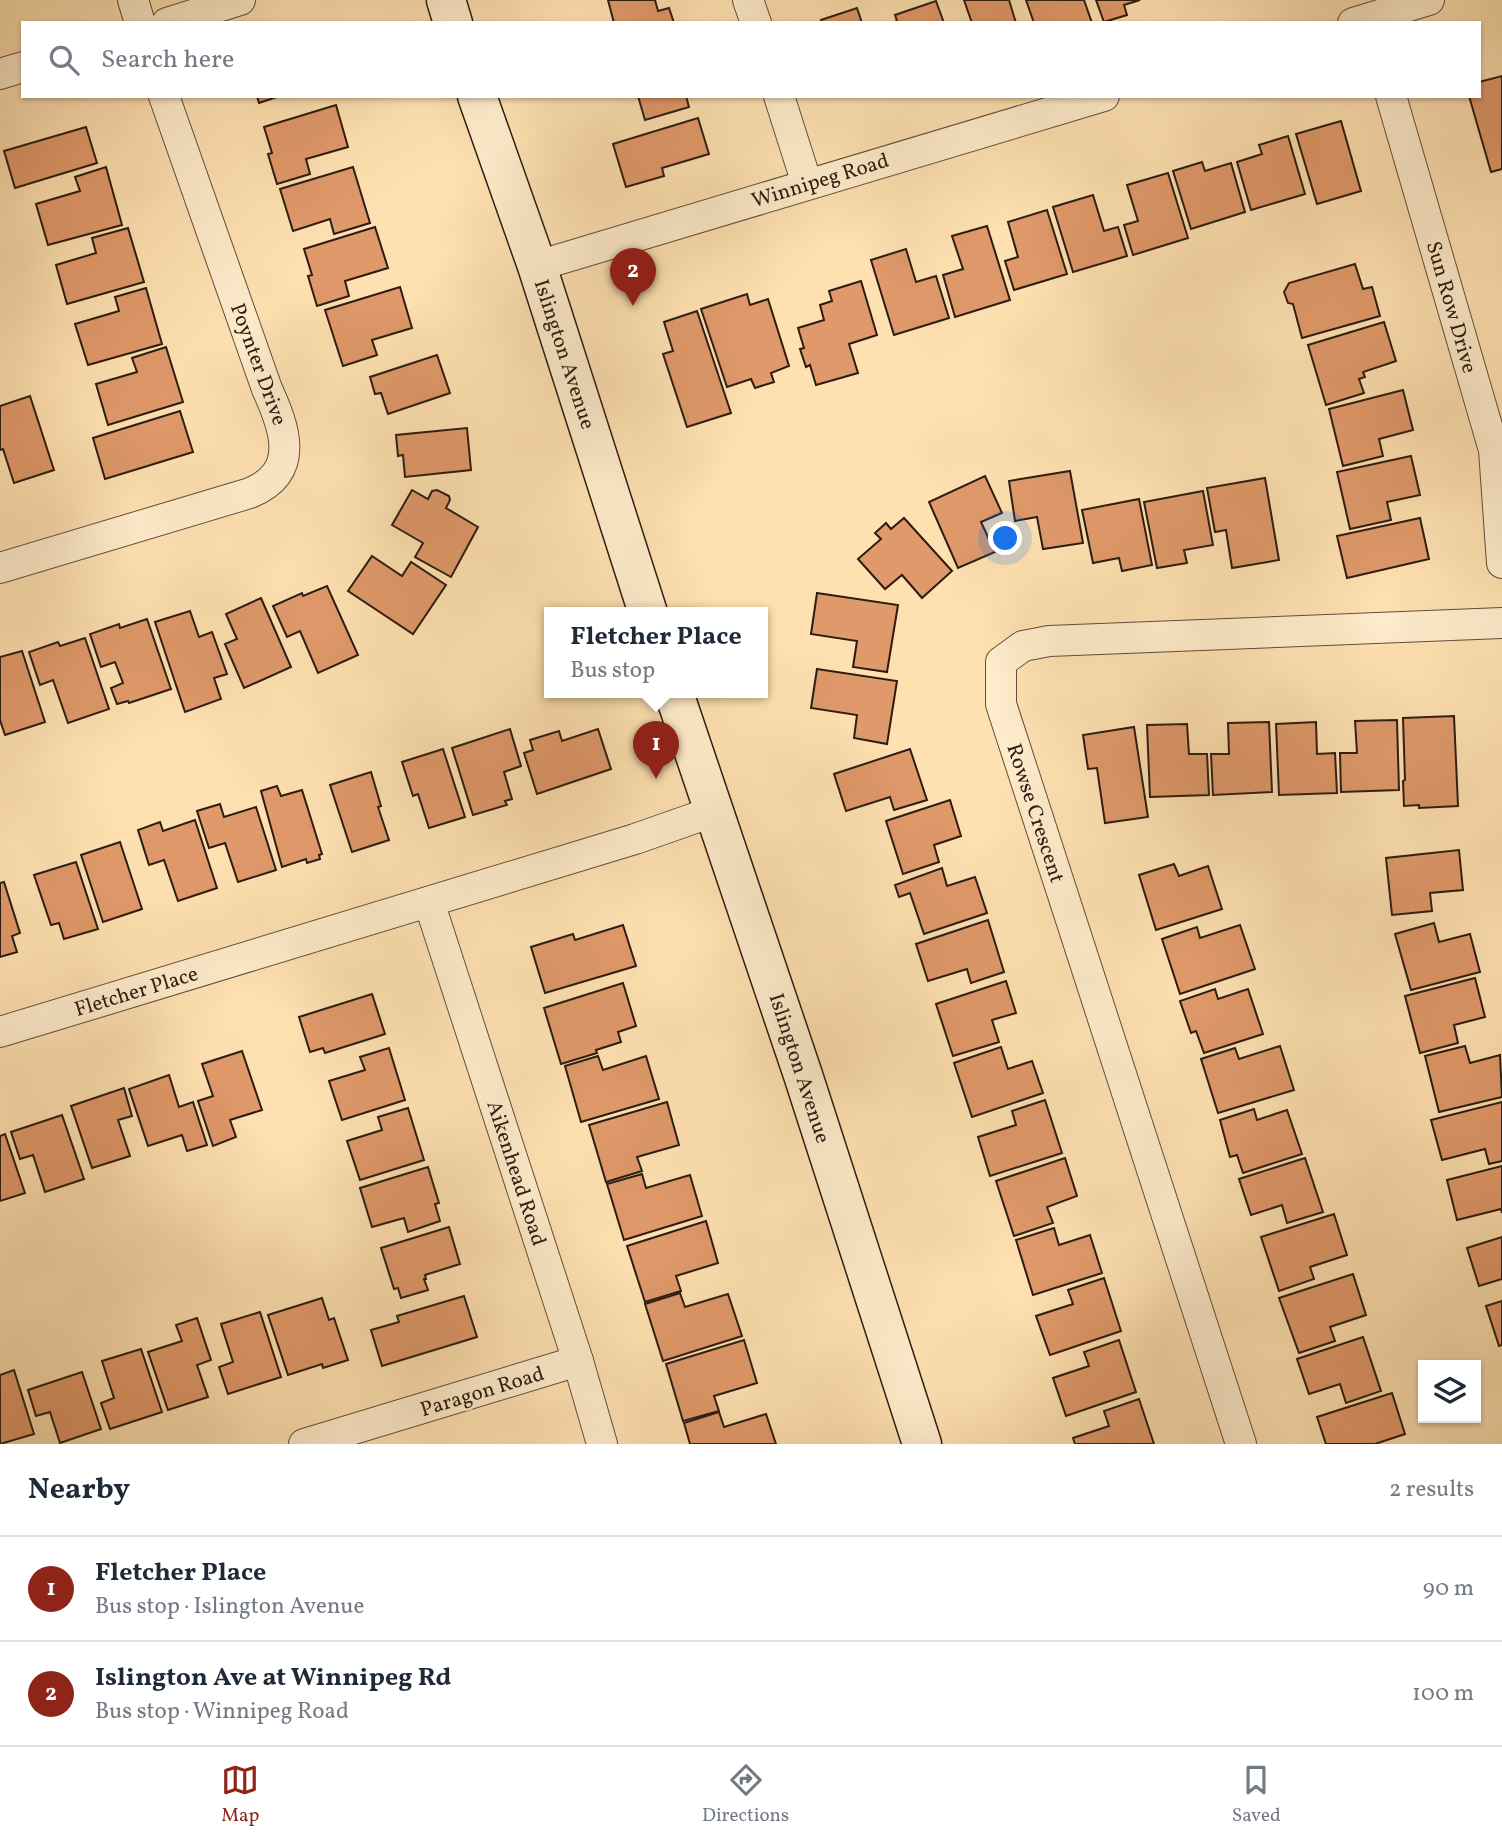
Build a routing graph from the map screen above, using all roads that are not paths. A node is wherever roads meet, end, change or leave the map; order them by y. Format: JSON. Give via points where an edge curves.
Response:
{"nodes":[{"id":1,"x":133,"y":0,"type":"edge"},
{"id":2,"x":240,"y":0,"type":"edge"},
{"id":3,"x":446,"y":0,"type":"edge"},
{"id":4,"x":748,"y":0,"type":"edge"},
{"id":5,"x":1429,"y":0,"type":"edge"},
{"id":6,"x":1363,"y":16,"type":"edge"},
{"id":7,"x":139,"y":21,"type":"edge"},
{"id":8,"x":173,"y":21,"type":"edge"},
{"id":9,"x":452,"y":21,"type":"edge"},
{"id":10,"x":755,"y":21,"type":"edge"},
{"id":11,"x":21,"y":68,"type":"edge"},
{"id":12,"x":0,"y":74,"type":"edge"},
{"id":13,"x":165,"y":98,"type":"edge"},
{"id":14,"x":478,"y":98,"type":"edge"},
{"id":15,"x":780,"y":98,"type":"edge"},
{"id":16,"x":1097,"y":98,"type":"edge"},
{"id":17,"x":1392,"y":98,"type":"edge"},
{"id":18,"x":807,"y":184,"type":"junction"},
{"id":19,"x":537,"y":266,"type":"junction"},
{"id":20,"x":1498,"y":450,"type":"edge"},
{"id":21,"x":1502,"y":563,"type":"edge"},
{"id":22,"x":0,"y":568,"type":"edge"},
{"id":23,"x":646,"y":607,"type":"edge"},
{"id":24,"x":1502,"y":623,"type":"edge"},
{"id":25,"x":676,"y":698,"type":"edge"},
{"id":26,"x":712,"y":812,"type":"junction"},
{"id":27,"x":429,"y":902,"type":"junction"},
{"id":28,"x":0,"y":1032,"type":"edge"},
{"id":29,"x":578,"y":1361,"type":"junction"},
{"id":30,"x":304,"y":1444,"type":"edge"},
{"id":31,"x":603,"y":1444,"type":"edge"},
{"id":32,"x":922,"y":1444,"type":"edge"},
{"id":33,"x":1241,"y":1444,"type":"edge"}],
"edges":[{"from":1,"to":7,"type":"street"},
{"from":2,"to":8,"type":"street"},
{"from":3,"to":9,"type":"main road"},
{"from":4,"to":10,"type":"street"},
{"from":5,"to":6,"type":"street"},
{"from":11,"to":12,"type":"street"},
{"from":13,"to":22,"type":"street","name":"Poynter Drive","via":[[282,426],[283,459],[272,480],[250,493]]},
{"from":14,"to":19,"type":"main road","name":"Islington Avenue"},
{"from":15,"to":18,"type":"street"},
{"from":16,"to":18,"type":"street","name":"Winnipeg Road"},
{"from":17,"to":20,"type":"street","name":"Sun Row Drive"},
{"from":18,"to":19,"type":"street","name":"Winnipeg Road"},
{"from":19,"to":23,"type":"main road","name":"Islington Avenue"},
{"from":20,"to":21,"type":"street","name":"Sun Row Drive"},
{"from":24,"to":33,"type":"street","name":"Rowse Crescent","via":[[1049,641],[1023,646],[1001,662],[1001,704]]},
{"from":25,"to":26,"type":"main road","name":"Islington Avenue"},
{"from":26,"to":27,"type":"street","name":"Fletcher Place"},
{"from":26,"to":32,"type":"main road","name":"Islington Avenue"},
{"from":27,"to":28,"type":"street","name":"Fletcher Place"},
{"from":27,"to":29,"type":"street","name":"Aikenhead Road"},
{"from":29,"to":30,"type":"street","name":"Paragon Road"},
{"from":29,"to":31,"type":"street","name":"Aikenhead Road"}]}
